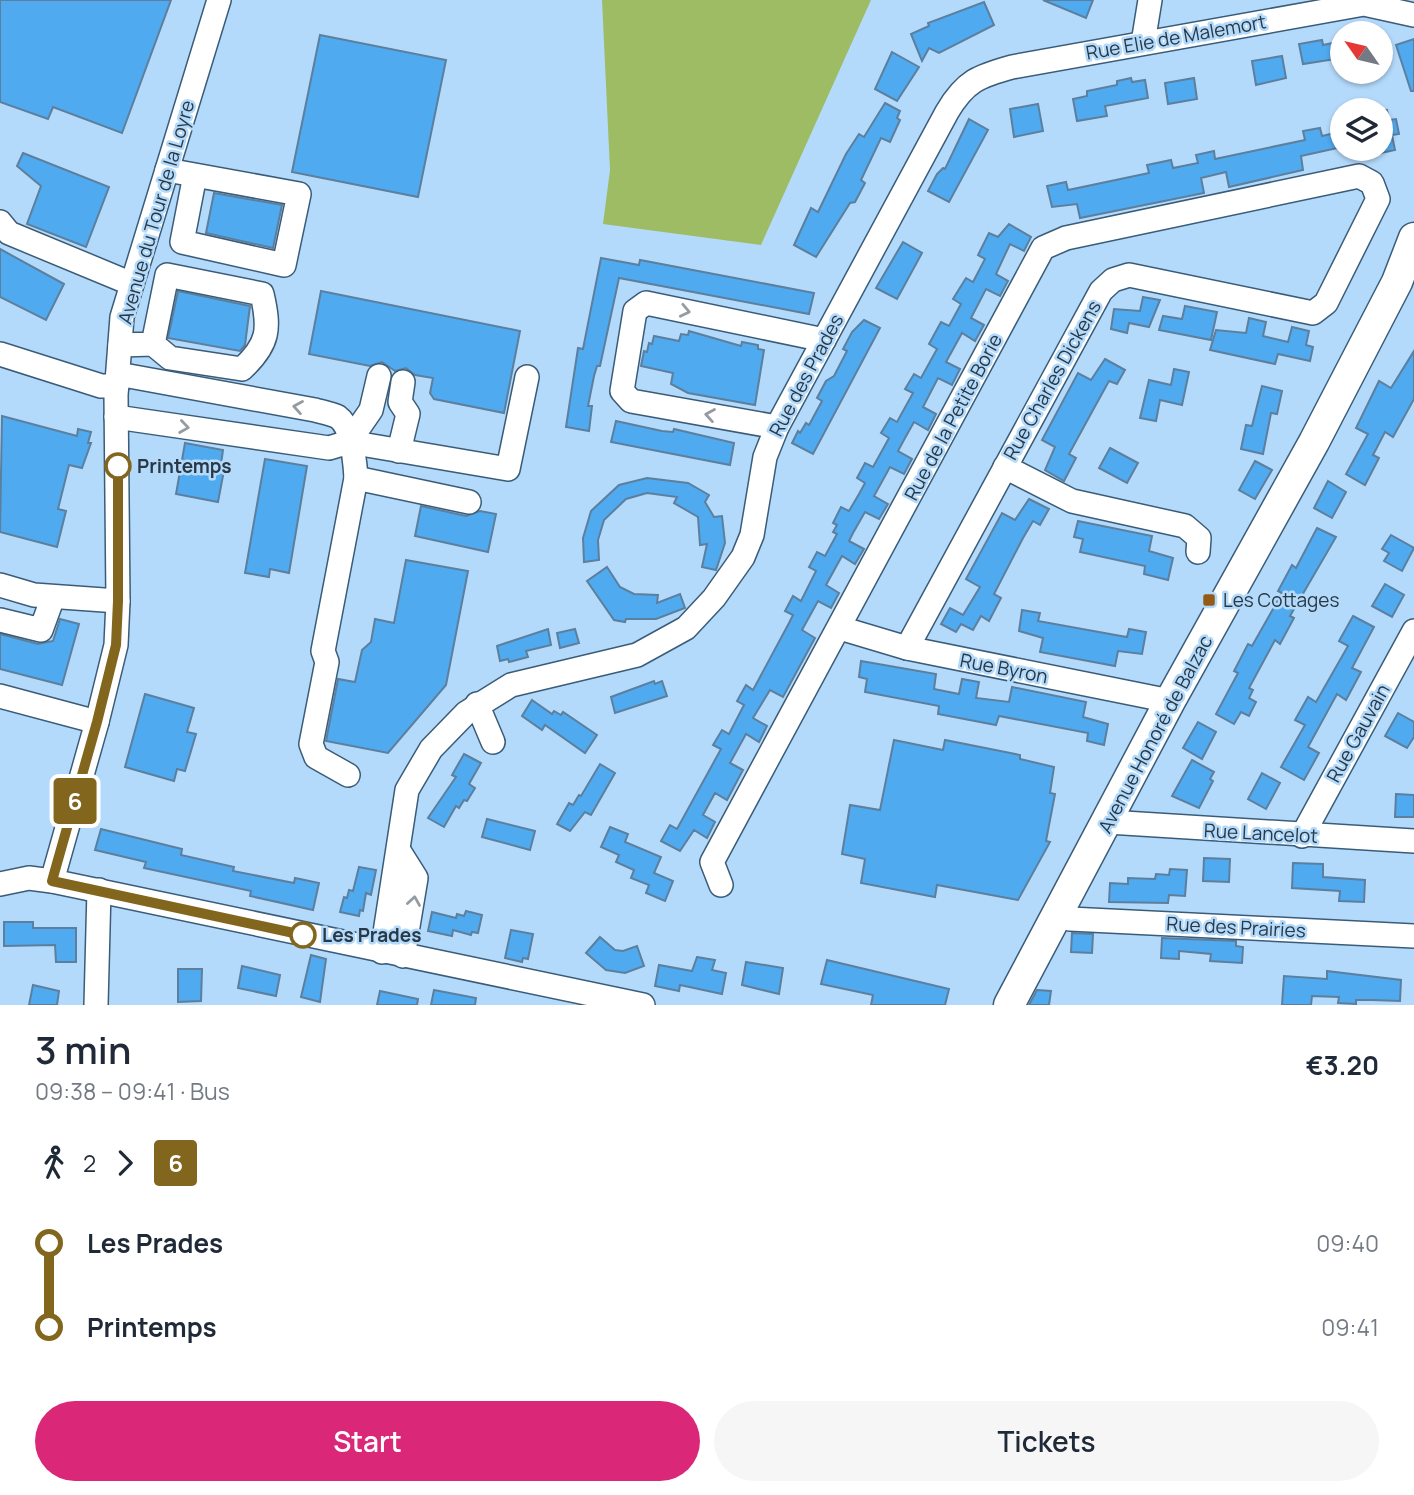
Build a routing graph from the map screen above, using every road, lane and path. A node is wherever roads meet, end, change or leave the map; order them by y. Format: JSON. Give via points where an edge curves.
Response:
{"nodes":[{"id":1,"x":219,"y":0,"type":"edge"},
{"id":2,"x":1150,"y":0,"type":"edge"},
{"id":3,"x":1364,"y":2,"type":"edge"},
{"id":4,"x":1414,"y":15,"type":"edge"},
{"id":5,"x":1143,"y":43,"type":"junction"},
{"id":6,"x":979,"y":76,"type":"joint"},
{"id":7,"x":167,"y":170,"type":"junction"},
{"id":8,"x":195,"y":176,"type":"junction"},
{"id":9,"x":1372,"y":183,"type":"joint"},
{"id":10,"x":0,"y":222,"type":"edge"},
{"id":11,"x":1414,"y":238,"type":"edge"},
{"id":12,"x":132,"y":284,"type":"junction"},
{"id":13,"x":824,"y":340,"type":"junction"},
{"id":14,"x":153,"y":344,"type":"junction"},
{"id":15,"x":120,"y":345,"type":"junction"},
{"id":16,"x":0,"y":354,"type":"edge"},
{"id":17,"x":379,"y":376,"type":"dead end"},
{"id":18,"x":527,"y":377,"type":"dead end"},
{"id":19,"x":117,"y":380,"type":"junction"},
{"id":20,"x":403,"y":382,"type":"dead end"},
{"id":21,"x":117,"y":417,"type":"junction"},
{"id":22,"x":777,"y":427,"type":"junction"},
{"id":23,"x":349,"y":442,"type":"junction"},
{"id":24,"x":399,"y":451,"type":"junction"},
{"id":25,"x":1004,"y":467,"type":"junction"},
{"id":26,"x":356,"y":478,"type":"junction"},
{"id":27,"x":468,"y":502,"type":"dead end"},
{"id":28,"x":1198,"y":552,"type":"dead end"},
{"id":29,"x":0,"y":585,"type":"edge"},
{"id":30,"x":53,"y":597,"type":"junction"},
{"id":31,"x":118,"y":601,"type":"junction"},
{"id":32,"x":0,"y":620,"type":"edge"},
{"id":33,"x":840,"y":628,"type":"junction"},
{"id":34,"x":1413,"y":636,"type":"edge"},
{"id":35,"x":907,"y":648,"type":"junction"},
{"id":36,"x":0,"y":696,"type":"edge"},
{"id":37,"x":1170,"y":701,"type":"junction"},
{"id":38,"x":477,"y":704,"type":"junction"},
{"id":39,"x":458,"y":721,"type":"junction"},
{"id":40,"x":97,"y":722,"type":"junction"},
{"id":41,"x":348,"y":775,"type":"dead end"},
{"id":42,"x":1108,"y":822,"type":"junction"},
{"id":43,"x":1301,"y":836,"type":"junction"},
{"id":44,"x":1414,"y":841,"type":"edge"},
{"id":45,"x":52,"y":881,"type":"junction"},
{"id":46,"x":0,"y":884,"type":"edge"},
{"id":47,"x":721,"y":885,"type":"dead end"},
{"id":48,"x":99,"y":890,"type":"junction"},
{"id":49,"x":1058,"y":915,"type":"junction"},
{"id":50,"x":1414,"y":936,"type":"edge"},
{"id":51,"x":392,"y":954,"type":"junction"},
{"id":52,"x":96,"y":1005,"type":"edge"},
{"id":53,"x":643,"y":1005,"type":"edge"},
{"id":54,"x":1009,"y":1005,"type":"edge"}],
"edges":[{"from":1,"to":7,"type":"street","name":"Avenue du Tour de la Loyre"},
{"from":2,"to":5,"type":"street"},
{"from":3,"to":4,"type":"street","name":"Rue Elie de Malemort"},
{"from":3,"to":5,"type":"street","name":"Rue Elie de Malemort"},
{"from":5,"to":6,"type":"street","name":"Rue Elie de Malemort"},
{"from":6,"to":13,"type":"street","name":"Rue des Prades","via":[[947,112]]},
{"from":7,"to":8,"type":"street"},
{"from":7,"to":12,"type":"street","name":"Avenue du Tour de la Loyre"},
{"from":8,"to":8,"type":"street","via":[[182,242],[284,265],[299,194]]},
{"from":9,"to":25,"type":"street","name":"Rue Charles Dickens","via":[[1378,199],[1326,303],[1313,313],[1129,275],[1113,280],[1101,291]]},
{"from":9,"to":33,"type":"street","name":"Rue de la Petite Borie","via":[[1359,176],[1066,238],[1043,248]]},
{"from":10,"to":12,"type":"street","via":[[9,233]]},
{"from":11,"to":37,"type":"main road","name":"Avenue Honoré de Balzac","via":[[1356,362]]},
{"from":12,"to":15,"type":"street","name":"Avenue du Tour de la Loyre"},
{"from":13,"to":22,"type":"street","name":"Rue des Prades"},
{"from":22,"to":13,"type":"street","one_way":true,"via":[[631,401],[622,391],[635,311],[646,303]]},
{"from":14,"to":14,"type":"street","via":[[170,358],[242,369],[262,351],[268,320],[262,294],[167,275]]},
{"from":14,"to":15,"type":"street"},
{"from":15,"to":19,"type":"street","name":"Avenue du Tour de la Loyre"},
{"from":16,"to":19,"type":"street","via":[[101,386]]},
{"from":17,"to":23,"type":"street","via":[[370,410]]},
{"from":18,"to":24,"type":"street","via":[[509,469]]},
{"from":19,"to":21,"type":"street","name":"Avenue du Tour de la Loyre"},
{"from":23,"to":19,"type":"street","one_way":true,"via":[[337,417],[315,410]]},
{"from":20,"to":24,"type":"street","via":[[400,402],[408,414]]},
{"from":21,"to":23,"type":"street","one_way":true,"via":[[329,448]]},
{"from":21,"to":31,"type":"street","name":"Avenue du Tour de la Loyre"},
{"from":22,"to":38,"type":"street","name":"Rue des Prades","via":[[765,457],[752,535],[743,557],[685,628],[637,655],[511,685]]},
{"from":23,"to":24,"type":"street"},
{"from":23,"to":26,"type":"street"},
{"from":25,"to":28,"type":"street","via":[[1072,501],[1185,526],[1199,538]]},
{"from":25,"to":35,"type":"street","name":"Rue Charles Dickens"},
{"from":26,"to":27,"type":"street"},
{"from":26,"to":41,"type":"street","via":[[323,651],[327,662],[311,744],[316,757]]},
{"from":29,"to":30,"type":"street"},
{"from":30,"to":31,"type":"street"},
{"from":30,"to":32,"type":"street","via":[[41,630]]},
{"from":31,"to":40,"type":"street","name":"Avenue du Tour de la Loyre","via":[[116,645]]},
{"from":33,"to":35,"type":"street","name":"Rue Byron"},
{"from":33,"to":47,"type":"street","name":"Rue de la Petite Borie","via":[[712,862]]},
{"from":34,"to":43,"type":"street","name":"Rue Gauvain"},
{"from":35,"to":37,"type":"street","name":"Rue Byron"},
{"from":36,"to":40,"type":"street"},
{"from":37,"to":42,"type":"main road","name":"Avenue Honoré de Balzac"},
{"from":38,"to":39,"type":"street","name":"Rue des Prades"},
{"from":38,"to":39,"type":"street","via":[[493,742]]},
{"from":39,"to":51,"type":"street","name":"Rue des Prades","via":[[431,750],[407,790],[399,850],[416,878]]},
{"from":40,"to":45,"type":"street","name":"Avenue du Tour de la Loyre"},
{"from":42,"to":43,"type":"street","name":"Rue Lancelot"},
{"from":42,"to":49,"type":"main road","name":"Avenue Honoré de Balzac"},
{"from":43,"to":44,"type":"street","name":"Rue Lancelot"},
{"from":45,"to":46,"type":"street","via":[[29,878]]},
{"from":45,"to":48,"type":"street"},
{"from":48,"to":51,"type":"street"},
{"from":48,"to":52,"type":"street"},
{"from":49,"to":50,"type":"street","name":"Rue des Prairies"},
{"from":49,"to":54,"type":"main road","name":"Avenue Honoré de Balzac"},
{"from":51,"to":53,"type":"street"}]}
